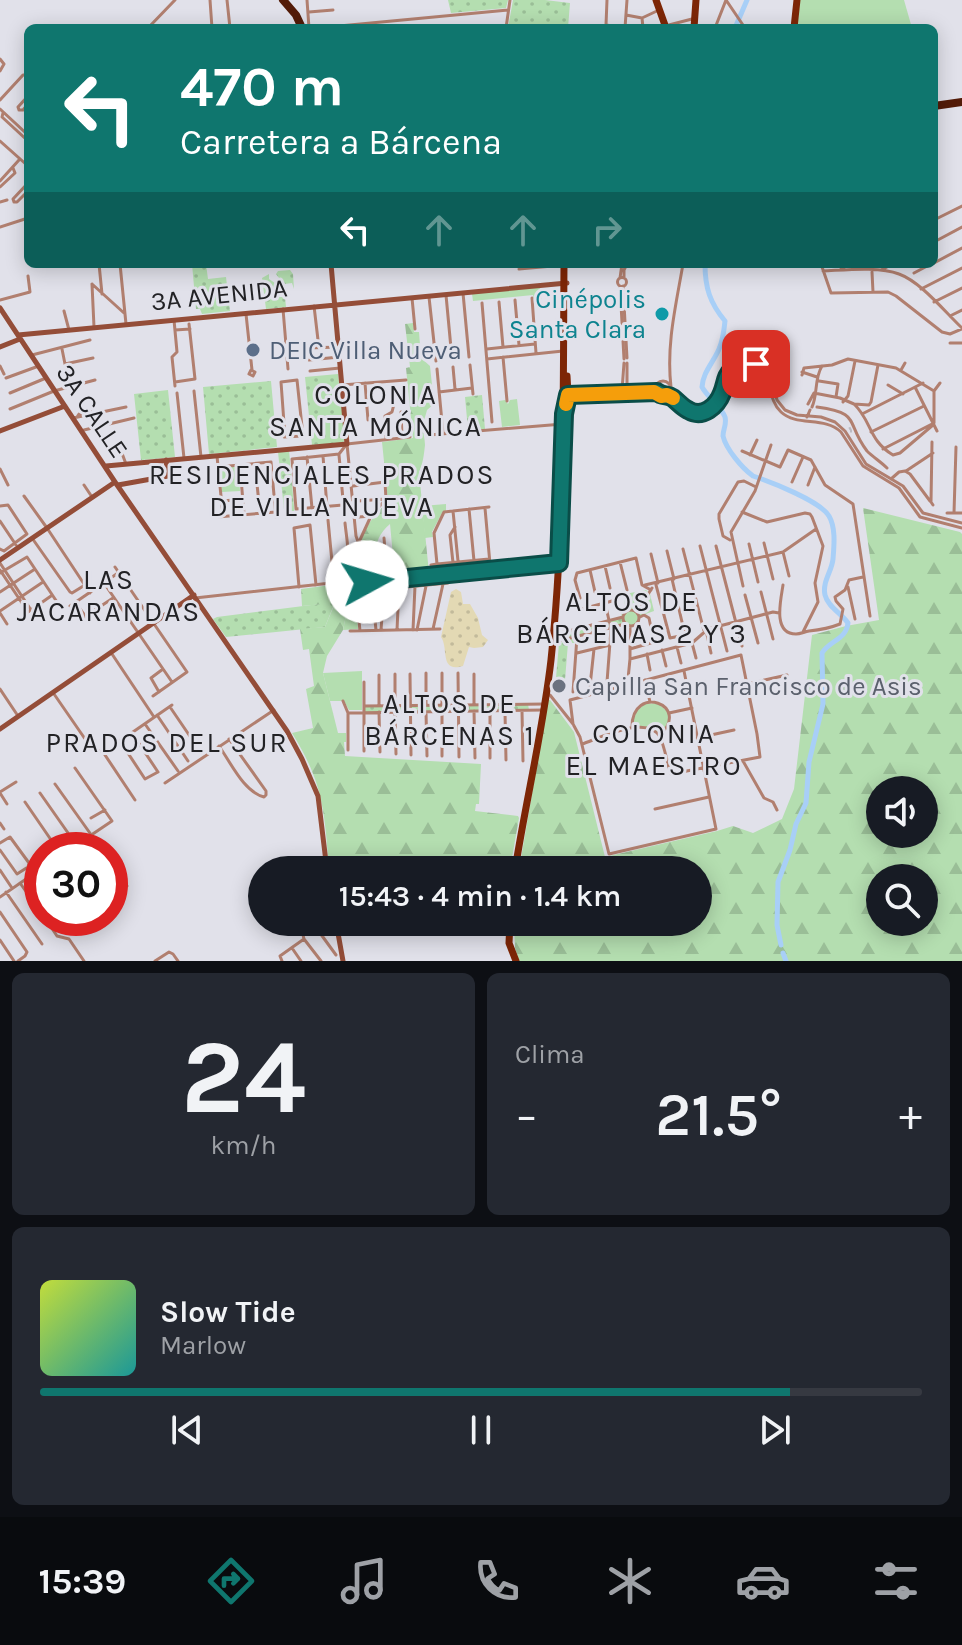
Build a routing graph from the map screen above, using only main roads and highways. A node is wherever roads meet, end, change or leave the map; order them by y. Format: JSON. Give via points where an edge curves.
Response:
{"nodes":[{"id":1,"x":283,"y":0,"type":"edge"},
{"id":2,"x":290,"y":0,"type":"edge"},
{"id":3,"x":656,"y":0,"type":"edge"},
{"id":4,"x":696,"y":0,"type":"edge"},
{"id":5,"x":797,"y":0,"type":"edge"},
{"id":6,"x":303,"y":24,"type":"edge"},
{"id":7,"x":304,"y":24,"type":"edge"},
{"id":8,"x":665,"y":24,"type":"edge"},
{"id":9,"x":694,"y":24,"type":"edge"},
{"id":10,"x":794,"y":24,"type":"edge"},
{"id":11,"x":962,"y":104,"type":"edge"},
{"id":12,"x":938,"y":107,"type":"edge"},
{"id":13,"x":565,"y":268,"type":"edge"},
{"id":14,"x":566,"y":283,"type":"junction"},
{"id":15,"x":565,"y":390,"type":"junction"},
{"id":16,"x":517,"y":856,"type":"edge"},
{"id":17,"x":509,"y":936,"type":"edge"},
{"id":18,"x":516,"y":961,"type":"edge"}],
"edges":[{"from":1,"to":6,"type":"highway"},
{"from":2,"to":7,"type":"highway"},
{"from":3,"to":8,"type":"main road"},
{"from":4,"to":9,"type":"main road"},
{"from":5,"to":10,"type":"main road"},
{"from":11,"to":12,"type":"highway"},
{"from":13,"to":14,"type":"main road"},
{"from":14,"to":15,"type":"main road"},
{"from":14,"to":15,"type":"main road"},
{"from":15,"to":16,"type":"main road","via":[[553,639]]},
{"from":17,"to":18,"type":"main road"}]}
